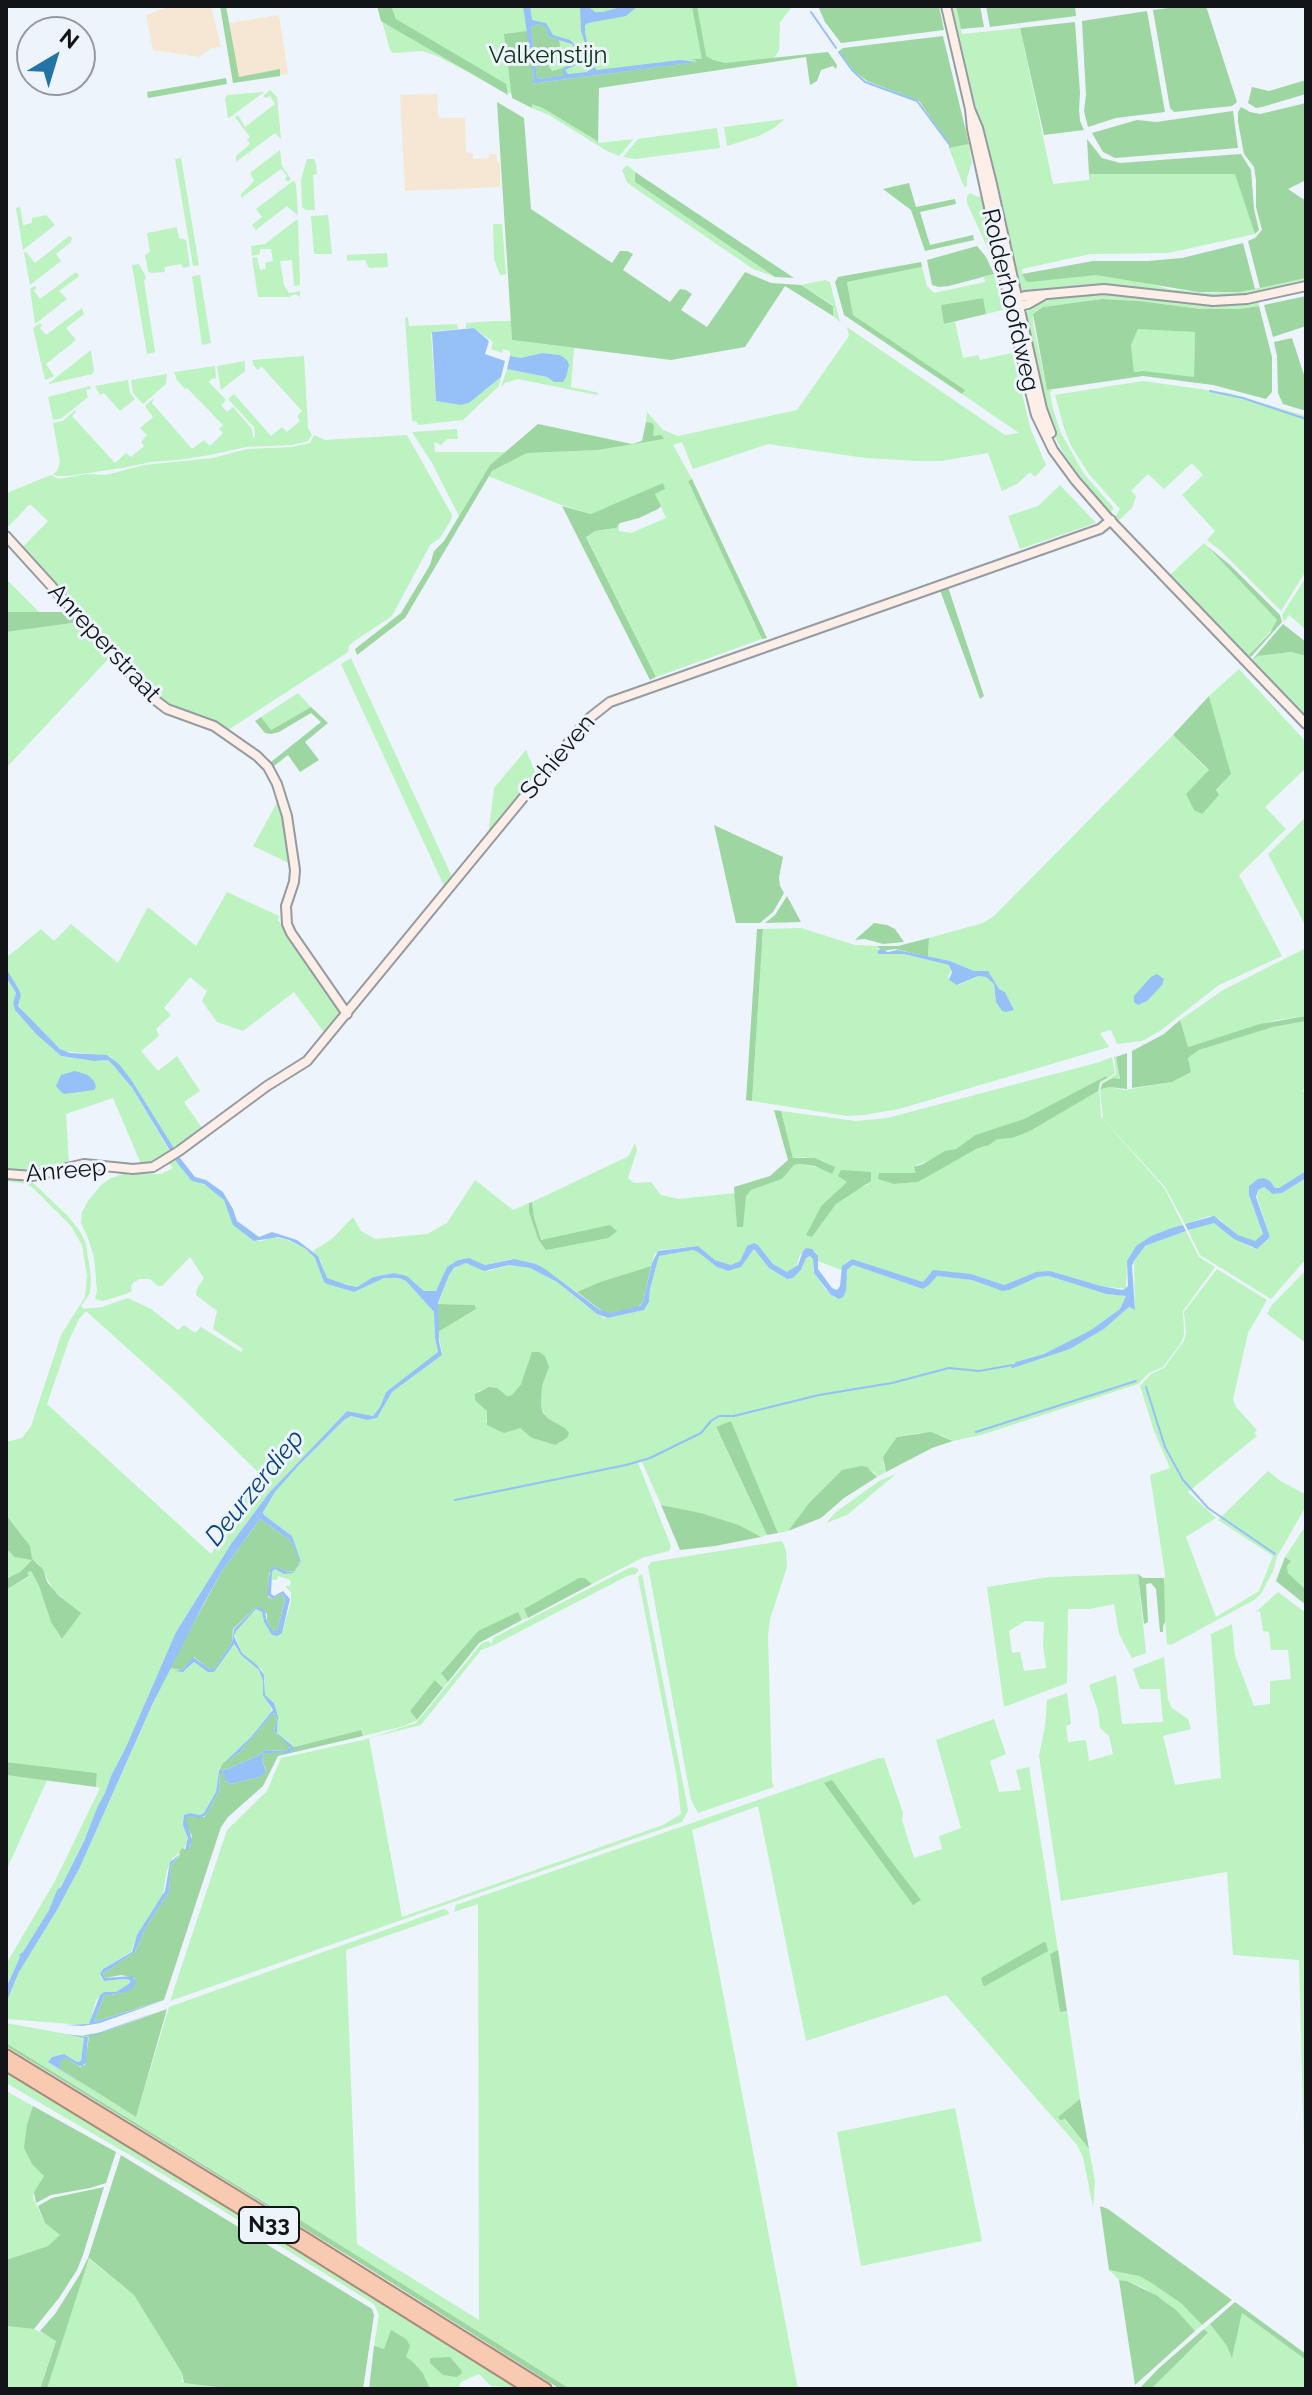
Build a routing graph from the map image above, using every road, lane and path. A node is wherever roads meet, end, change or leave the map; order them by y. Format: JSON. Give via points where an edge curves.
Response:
{"nodes":[{"id":1,"x":946,"y":6,"type":"edge"},
{"id":2,"x":1306,"y":286,"type":"edge"},
{"id":3,"x":1015,"y":302,"type":"junction"},
{"id":4,"x":1111,"y":520,"type":"junction"},
{"id":5,"x":6,"y":536,"type":"edge"},
{"id":6,"x":1306,"y":724,"type":"edge"},
{"id":7,"x":347,"y":1014,"type":"junction"},
{"id":8,"x":175,"y":1154,"type":"joint"},
{"id":9,"x":6,"y":1174,"type":"edge"},
{"id":10,"x":6,"y":2055,"type":"edge"},
{"id":11,"x":6,"y":2065,"type":"edge"},
{"id":12,"x":530,"y":2389,"type":"edge"},
{"id":13,"x":546,"y":2389,"type":"edge"}],
"edges":[{"from":1,"to":3,"type":"street","name":"Rolderhoofdweg","via":[[985,155]]},
{"from":2,"to":3,"type":"street","via":[[1213,301],[1104,289]]},
{"from":3,"to":4,"type":"street","name":"Rolderhoofdweg","via":[[1036,415],[1053,450]]},
{"from":4,"to":6,"type":"street","name":"Rolderhoofdweg"},
{"from":4,"to":7,"type":"street","name":"Schieven","via":[[1100,529],[602,707]]},
{"from":5,"to":7,"type":"street","name":"Anreperstraat","via":[[154,699],[214,726],[268,767],[287,816],[295,870],[287,924]]},
{"from":7,"to":8,"type":"street","name":"Schieven","via":[[307,1061]]},
{"from":8,"to":9,"type":"street","name":"Anreep","via":[[144,1168],[84,1164],[33,1176]]},
{"from":10,"to":13,"type":"highway","number":"N33"},
{"from":11,"to":12,"type":"highway","number":"N33"}]}
